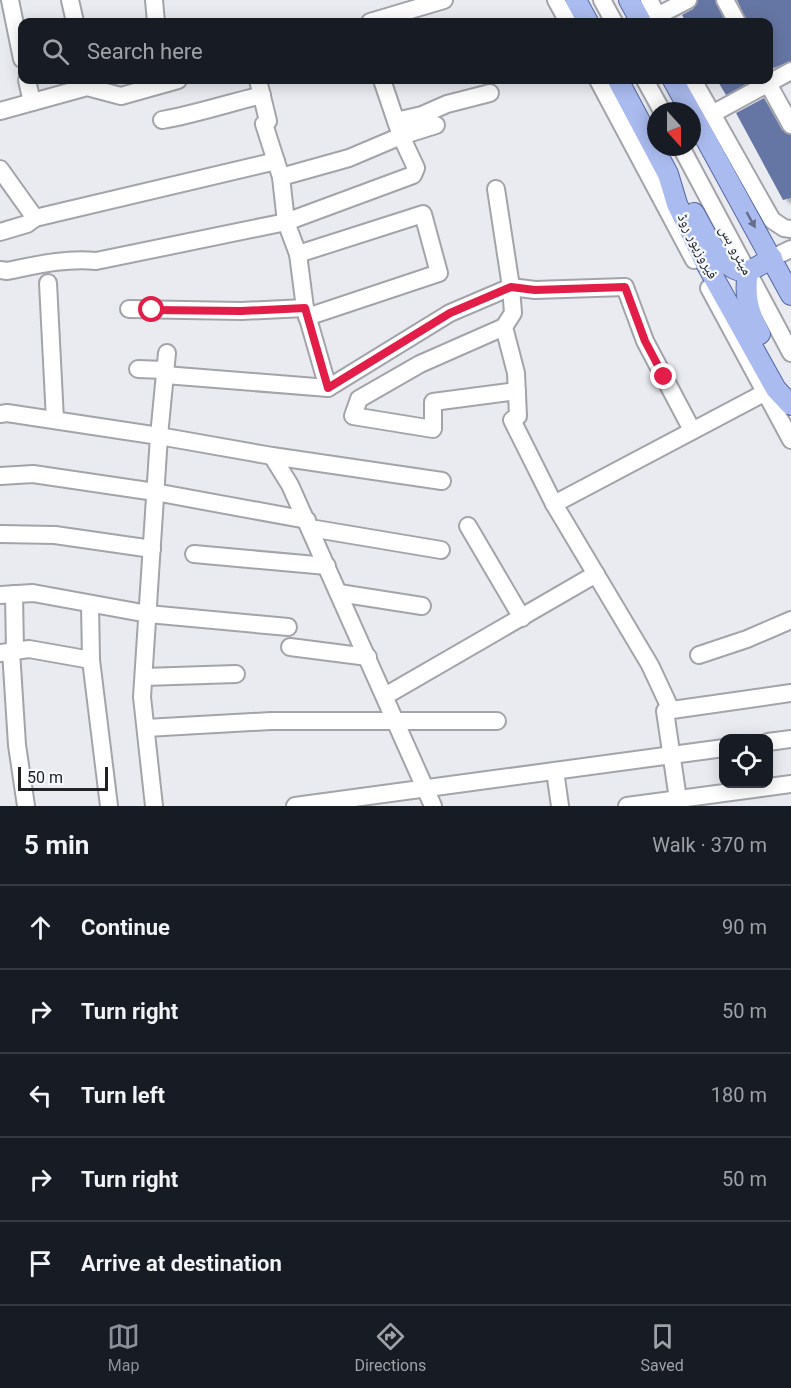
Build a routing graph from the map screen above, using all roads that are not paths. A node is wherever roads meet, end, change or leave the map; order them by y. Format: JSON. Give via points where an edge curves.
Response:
{"nodes":[{"id":1,"x":10,"y":0,"type":"edge"},
{"id":2,"x":70,"y":0,"type":"edge"},
{"id":3,"x":154,"y":0,"type":"edge"},
{"id":4,"x":444,"y":0,"type":"edge"},
{"id":5,"x":556,"y":0,"type":"edge"},
{"id":6,"x":576,"y":0,"type":"edge"},
{"id":7,"x":602,"y":0,"type":"edge"},
{"id":8,"x":629,"y":0,"type":"edge"},
{"id":9,"x":649,"y":0,"type":"edge"},
{"id":10,"x":688,"y":0,"type":"edge"},
{"id":11,"x":725,"y":0,"type":"edge"},
{"id":12,"x":74,"y":18,"type":"edge"},
{"id":13,"x":156,"y":18,"type":"edge"},
{"id":14,"x":383,"y":18,"type":"edge"},
{"id":15,"x":566,"y":18,"type":"edge"},
{"id":16,"x":586,"y":18,"type":"edge"},
{"id":17,"x":612,"y":18,"type":"edge"},
{"id":18,"x":651,"y":18,"type":"edge"},
{"id":19,"x":653,"y":18,"type":"edge"},
{"id":20,"x":656,"y":18,"type":"edge"},
{"id":21,"x":735,"y":18,"type":"edge"},
{"id":22,"x":18,"y":39,"type":"edge"},
{"id":23,"x":791,"y":71,"type":"edge"},
{"id":24,"x":773,"y":78,"type":"edge"},
{"id":25,"x":28,"y":84,"type":"edge"},
{"id":26,"x":83,"y":84,"type":"edge"},
{"id":27,"x":89,"y":84,"type":"edge"},
{"id":28,"x":159,"y":84,"type":"edge"},
{"id":29,"x":383,"y":84,"type":"edge"},
{"id":30,"x":601,"y":84,"type":"edge"},
{"id":31,"x":619,"y":84,"type":"edge"},
{"id":32,"x":647,"y":84,"type":"edge"},
{"id":33,"x":675,"y":84,"type":"edge"},
{"id":34,"x":695,"y":84,"type":"edge"},
{"id":35,"x":762,"y":84,"type":"edge"},
{"id":36,"x":769,"y":84,"type":"edge"},
{"id":37,"x":260,"y":87,"type":"edge"},
{"id":38,"x":490,"y":93,"type":"dead end"},
{"id":39,"x":32,"y":102,"type":"junction"},
{"id":40,"x":657,"y":102,"type":"edge"},
{"id":41,"x":685,"y":102,"type":"edge"},
{"id":42,"x":0,"y":111,"type":"edge"},
{"id":43,"x":712,"y":114,"type":"junction"},
{"id":44,"x":628,"y":117,"type":"junction"},
{"id":45,"x":162,"y":120,"type":"dead end"},
{"id":46,"x":436,"y":125,"type":"dead end"},
{"id":47,"x":791,"y":125,"type":"edge"},
{"id":48,"x":701,"y":126,"type":"edge"},
{"id":49,"x":399,"y":129,"type":"junction"},
{"id":50,"x":686,"y":156,"type":"edge"},
{"id":51,"x":0,"y":169,"type":"edge"},
{"id":52,"x":278,"y":169,"type":"junction"},
{"id":53,"x":668,"y":174,"type":"junction"},
{"id":54,"x":739,"y":180,"type":"junction"},
{"id":55,"x":496,"y":189,"type":"dead end"},
{"id":56,"x":35,"y":218,"type":"junction"},
{"id":57,"x":286,"y":222,"type":"junction"},
{"id":58,"x":791,"y":229,"type":"edge"},
{"id":59,"x":0,"y":232,"type":"edge"},
{"id":60,"x":791,"y":249,"type":"edge"},
{"id":61,"x":297,"y":254,"type":"junction"},
{"id":62,"x":772,"y":258,"type":"junction"},
{"id":63,"x":0,"y":270,"type":"edge"},
{"id":64,"x":748,"y":271,"type":"junction"},
{"id":65,"x":48,"y":283,"type":"dead end"},
{"id":66,"x":511,"y":287,"type":"junction"},
{"id":67,"x":791,"y":295,"type":"edge"},
{"id":68,"x":129,"y":309,"type":"dead end"},
{"id":69,"x":306,"y":313,"type":"junction"},
{"id":70,"x":504,"y":327,"type":"junction"},
{"id":71,"x":791,"y":353,"type":"edge"},
{"id":72,"x":166,"y":366,"type":"junction"},
{"id":73,"x":138,"y":369,"type":"dead end"},
{"id":74,"x":328,"y":388,"type":"junction"},
{"id":75,"x":517,"y":391,"type":"junction"},
{"id":76,"x":764,"y":393,"type":"junction"},
{"id":77,"x":791,"y":396,"type":"edge"},
{"id":78,"x":791,"y":405,"type":"edge"},
{"id":79,"x":0,"y":414,"type":"edge"},
{"id":80,"x":56,"y":420,"type":"junction"},
{"id":81,"x":692,"y":430,"type":"junction"},
{"id":82,"x":159,"y":436,"type":"junction"},
{"id":83,"x":791,"y":440,"type":"edge"},
{"id":84,"x":272,"y":456,"type":"junction"},
{"id":85,"x":0,"y":476,"type":"edge"},
{"id":86,"x":442,"y":482,"type":"dead end"},
{"id":87,"x":155,"y":492,"type":"junction"},
{"id":88,"x":554,"y":504,"type":"junction"},
{"id":89,"x":308,"y":524,"type":"junction"},
{"id":90,"x":468,"y":526,"type":"dead end"},
{"id":91,"x":0,"y":534,"type":"edge"},
{"id":92,"x":152,"y":549,"type":"junction"},
{"id":93,"x":441,"y":550,"type":"dead end"},
{"id":94,"x":194,"y":554,"type":"dead end"},
{"id":95,"x":327,"y":566,"type":"junction"},
{"id":96,"x":596,"y":574,"type":"junction"},
{"id":97,"x":339,"y":593,"type":"junction"},
{"id":98,"x":7,"y":595,"type":"edge"},
{"id":99,"x":90,"y":604,"type":"junction"},
{"id":100,"x":422,"y":606,"type":"dead end"},
{"id":101,"x":148,"y":614,"type":"junction"},
{"id":102,"x":522,"y":618,"type":"junction"},
{"id":103,"x":791,"y":620,"type":"edge"},
{"id":104,"x":288,"y":627,"type":"dead end"},
{"id":105,"x":290,"y":647,"type":"dead end"},
{"id":106,"x":9,"y":652,"type":"edge"},
{"id":107,"x":699,"y":655,"type":"dead end"},
{"id":108,"x":368,"y":657,"type":"junction"},
{"id":109,"x":91,"y":660,"type":"junction"},
{"id":110,"x":236,"y":674,"type":"dead end"},
{"id":111,"x":144,"y":677,"type":"junction"},
{"id":112,"x":791,"y":693,"type":"edge"},
{"id":113,"x":385,"y":696,"type":"junction"},
{"id":114,"x":671,"y":710,"type":"junction"},
{"id":115,"x":395,"y":720,"type":"junction"},
{"id":116,"x":497,"y":721,"type":"dead end"},
{"id":117,"x":146,"y":728,"type":"junction"},
{"id":118,"x":791,"y":739,"type":"edge"},
{"id":119,"x":773,"y":741,"type":"edge"},
{"id":120,"x":719,"y":749,"type":"edge"},
{"id":121,"x":672,"y":755,"type":"junction"},
{"id":122,"x":555,"y":771,"type":"junction"},
{"id":123,"x":791,"y":784,"type":"edge"},
{"id":124,"x":426,"y":789,"type":"junction"},
{"id":125,"x":406,"y":799,"type":"edge"},
{"id":126,"x":679,"y":802,"type":"edge"},
{"id":127,"x":26,"y":806,"type":"edge"},
{"id":128,"x":109,"y":806,"type":"edge"},
{"id":129,"x":154,"y":806,"type":"edge"},
{"id":130,"x":296,"y":806,"type":"edge"},
{"id":131,"x":433,"y":806,"type":"edge"},
{"id":132,"x":560,"y":806,"type":"edge"},
{"id":133,"x":627,"y":806,"type":"edge"}],
"edges":[{"from":1,"to":22,"type":"street"},
{"from":2,"to":12,"type":"street"},
{"from":3,"to":13,"type":"street"},
{"from":4,"to":14,"type":"street"},
{"from":5,"to":15,"type":"street"},
{"from":6,"to":16,"type":"main road"},
{"from":7,"to":17,"type":"street"},
{"from":8,"to":18,"type":"main road"},
{"from":9,"to":19,"type":"street"},
{"from":10,"to":20,"type":"street"},
{"from":11,"to":21,"type":"street"},
{"from":23,"to":24,"type":"street"},
{"from":25,"to":39,"type":"street"},
{"from":26,"to":39,"type":"street"},
{"from":27,"to":28,"type":"street","via":[[121,96]]},
{"from":29,"to":49,"type":"street"},
{"from":30,"to":44,"type":"street"},
{"from":31,"to":44,"type":"main road","name":"فیروزپور روڈ"},
{"from":32,"to":40,"type":"street"},
{"from":33,"to":41,"type":"main road"},
{"from":34,"to":43,"type":"street"},
{"from":35,"to":43,"type":"street"},
{"from":36,"to":47,"type":"street"},
{"from":37,"to":45,"type":"street","via":[[214,107]]},
{"from":37,"to":52,"type":"street","via":[[268,121],[264,124]]},
{"from":38,"to":49,"type":"street","via":[[447,104]]},
{"from":39,"to":42,"type":"street"},
{"from":43,"to":54,"type":"street"},
{"from":44,"to":53,"type":"main road","name":"فیروزپور روڈ"},
{"from":44,"to":76,"type":"street"},
{"from":46,"to":49,"type":"street"},
{"from":48,"to":54,"type":"main road"},
{"from":49,"to":52,"type":"street","via":[[349,159]]},
{"from":49,"to":57,"type":"street","via":[[416,168],[413,175]]},
{"from":50,"to":64,"type":"street","name":"میٹرو بس"},
{"from":51,"to":56,"type":"street"},
{"from":52,"to":56,"type":"street"},
{"from":52,"to":57,"type":"street"},
{"from":53,"to":64,"type":"main road","via":[[723,261],[737,270]]},
{"from":53,"to":78,"type":"main road","name":"فیروزپور روڈ","via":[[676,204],[704,260],[776,388]]},
{"from":54,"to":58,"type":"street","via":[[772,220]]},
{"from":54,"to":62,"type":"main road","one_way":true},
{"from":55,"to":66,"type":"street"},
{"from":56,"to":59,"type":"street"},
{"from":57,"to":61,"type":"street"},
{"from":57,"to":63,"type":"street","via":[[96,261],[54,261]]},
{"from":60,"to":62,"type":"street"},
{"from":61,"to":69,"type":"street"},
{"from":61,"to":69,"type":"street","via":[[423,214],[440,273]]},
{"from":62,"to":64,"type":"main road"},
{"from":62,"to":67,"type":"main road"},
{"from":64,"to":71,"type":"street","name":"میٹرو بس"},
{"from":64,"to":77,"type":"main road","via":[[745,296],[749,314]]},
{"from":65,"to":80,"type":"street"},
{"from":66,"to":70,"type":"street","via":[[513,313]]},
{"from":66,"to":74,"type":"street","via":[[450,313]]},
{"from":66,"to":81,"type":"street","via":[[625,287],[645,341]]},
{"from":68,"to":69,"type":"street"},
{"from":69,"to":74,"type":"street"},
{"from":70,"to":75,"type":"street"},
{"from":70,"to":75,"type":"street","via":[[420,364],[359,399],[352,416],[433,429],[433,402]]},
{"from":72,"to":73,"type":"street"},
{"from":72,"to":74,"type":"street"},
{"from":72,"to":82,"type":"street"},
{"from":75,"to":88,"type":"street","via":[[518,416],[512,420]]},
{"from":76,"to":81,"type":"street"},
{"from":76,"to":83,"type":"street"},
{"from":79,"to":80,"type":"street"},
{"from":80,"to":82,"type":"street"},
{"from":81,"to":88,"type":"street"},
{"from":82,"to":84,"type":"street"},
{"from":82,"to":87,"type":"street"},
{"from":84,"to":86,"type":"street"},
{"from":84,"to":89,"type":"street"},
{"from":85,"to":87,"type":"street","via":[[33,474]]},
{"from":87,"to":89,"type":"street"},
{"from":87,"to":92,"type":"street"},
{"from":88,"to":96,"type":"street"},
{"from":89,"to":93,"type":"street"},
{"from":89,"to":95,"type":"street"},
{"from":90,"to":102,"type":"street"},
{"from":91,"to":92,"type":"street","via":[[54,535]]},
{"from":92,"to":101,"type":"street"},
{"from":94,"to":95,"type":"street"},
{"from":95,"to":97,"type":"street"},
{"from":96,"to":102,"type":"street"},
{"from":96,"to":114,"type":"street","via":[[650,665]]},
{"from":97,"to":100,"type":"street"},
{"from":97,"to":108,"type":"street"},
{"from":98,"to":99,"type":"street","via":[[33,593]]},
{"from":98,"to":106,"type":"street"},
{"from":99,"to":101,"type":"street"},
{"from":99,"to":109,"type":"street"},
{"from":101,"to":104,"type":"street"},
{"from":101,"to":111,"type":"street"},
{"from":102,"to":113,"type":"street"},
{"from":103,"to":107,"type":"street"},
{"from":105,"to":108,"type":"street"},
{"from":106,"to":109,"type":"street","via":[[29,649]]},
{"from":106,"to":127,"type":"street"},
{"from":108,"to":113,"type":"street"},
{"from":109,"to":128,"type":"street"},
{"from":110,"to":111,"type":"street"},
{"from":111,"to":117,"type":"street"},
{"from":112,"to":114,"type":"street"},
{"from":113,"to":115,"type":"street"},
{"from":114,"to":121,"type":"street","via":[[664,711]]},
{"from":115,"to":116,"type":"street"},
{"from":115,"to":117,"type":"street","via":[[271,720]]},
{"from":115,"to":124,"type":"street"},
{"from":117,"to":129,"type":"street"},
{"from":118,"to":119,"type":"street"},
{"from":120,"to":121,"type":"street"},
{"from":121,"to":122,"type":"street"},
{"from":121,"to":126,"type":"street"},
{"from":122,"to":124,"type":"street"},
{"from":122,"to":132,"type":"street"},
{"from":123,"to":126,"type":"street"},
{"from":124,"to":125,"type":"street"},
{"from":124,"to":131,"type":"street"},
{"from":125,"to":130,"type":"street"},
{"from":126,"to":133,"type":"street"}]}
